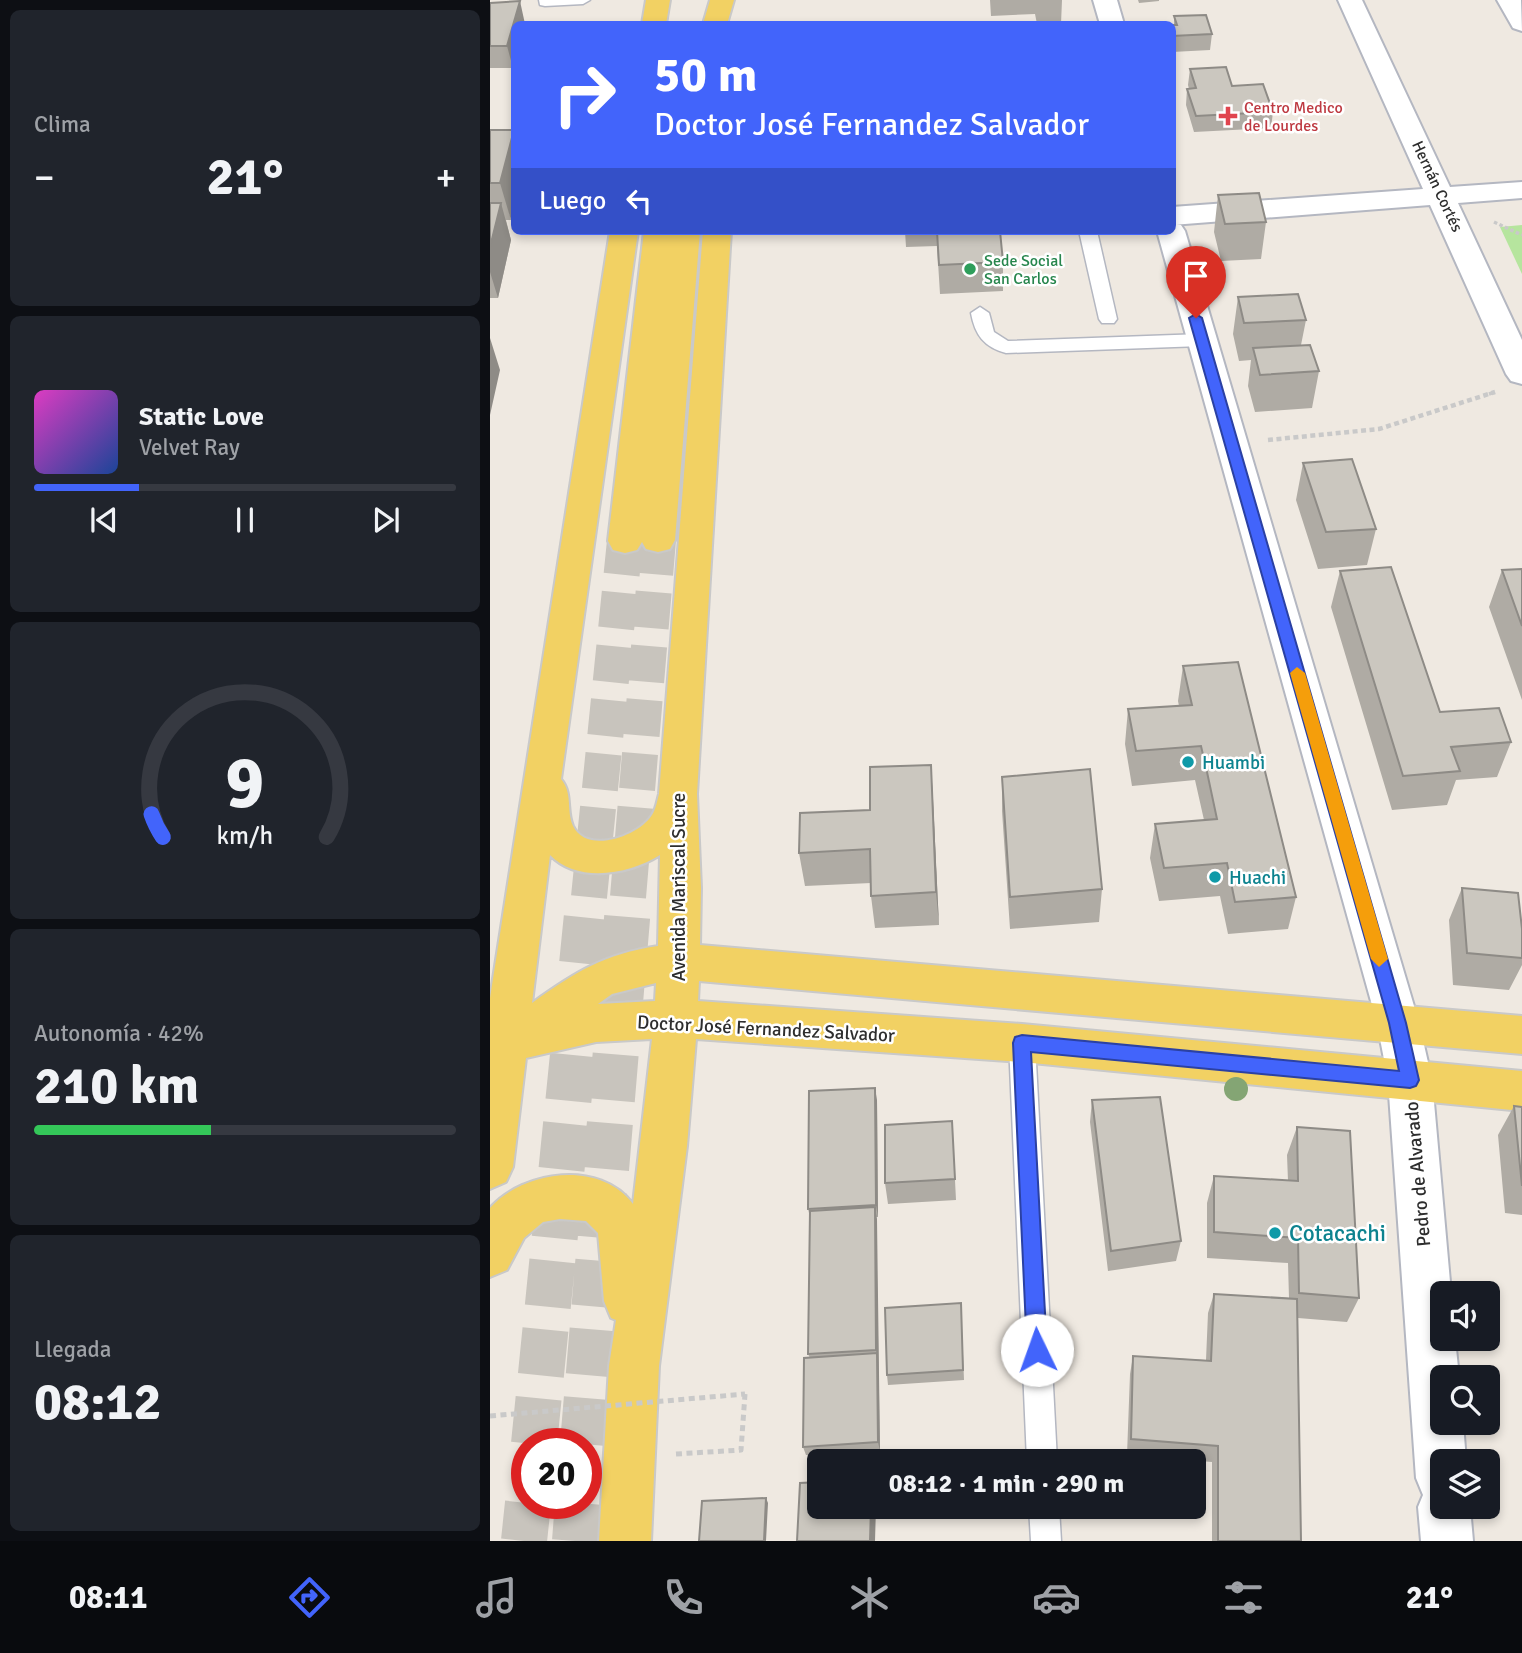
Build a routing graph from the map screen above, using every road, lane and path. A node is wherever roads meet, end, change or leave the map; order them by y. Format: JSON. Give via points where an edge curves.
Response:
{"nodes":[{"id":1,"x":583,"y":0,"type":"edge"},
{"id":2,"x":658,"y":0,"type":"edge"},
{"id":3,"x":676,"y":0,"type":"edge"},
{"id":4,"x":722,"y":0,"type":"edge"},
{"id":5,"x":733,"y":0,"type":"edge"},
{"id":6,"x":1105,"y":0,"type":"edge"},
{"id":7,"x":1350,"y":0,"type":"edge"},
{"id":8,"x":1509,"y":0,"type":"edge"},
{"id":9,"x":545,"y":2,"type":"dead end"},
{"id":10,"x":654,"y":21,"type":"edge"},
{"id":11,"x":675,"y":21,"type":"edge"},
{"id":12,"x":716,"y":21,"type":"edge"},
{"id":13,"x":731,"y":21,"type":"edge"},
{"id":14,"x":1111,"y":21,"type":"edge"},
{"id":15,"x":1522,"y":23,"type":"edge"},
{"id":16,"x":1522,"y":190,"type":"edge"},
{"id":17,"x":1442,"y":195,"type":"junction"},
{"id":18,"x":1176,"y":216,"type":"edge"},
{"id":19,"x":1485,"y":217,"type":"dead end"},
{"id":20,"x":623,"y":235,"type":"edge"},
{"id":21,"x":658,"y":235,"type":"edge"},
{"id":22,"x":686,"y":235,"type":"edge"},
{"id":23,"x":717,"y":235,"type":"edge"},
{"id":24,"x":1089,"y":235,"type":"edge"},
{"id":25,"x":1172,"y":235,"type":"edge"},
{"id":26,"x":1522,"y":235,"type":"edge"},
{"id":27,"x":980,"y":313,"type":"dead end"},
{"id":28,"x":1108,"y":319,"type":"dead end"},
{"id":29,"x":1202,"y":340,"type":"junction"},
{"id":30,"x":1522,"y":374,"type":"edge"},
{"id":31,"x":1496,"y":391,"type":"dead end"},
{"id":32,"x":1232,"y":444,"type":"junction"},
{"id":33,"x":658,"y":540,"type":"tunnel mouth"},
{"id":34,"x":625,"y":541,"type":"tunnel mouth"},
{"id":35,"x":546,"y":758,"type":"junction"},
{"id":36,"x":678,"y":794,"type":"junction"},
{"id":37,"x":679,"y":961,"type":"junction"},
{"id":38,"x":676,"y":1019,"type":"junction"},
{"id":39,"x":1398,"y":1023,"type":"junction"},
{"id":40,"x":1522,"y":1035,"type":"edge"},
{"id":41,"x":1022,"y":1043,"type":"junction"},
{"id":42,"x":498,"y":1045,"type":"edge"},
{"id":43,"x":1410,"y":1080,"type":"junction"},
{"id":44,"x":1522,"y":1091,"type":"edge"},
{"id":45,"x":490,"y":1167,"type":"edge"},
{"id":46,"x":490,"y":1254,"type":"edge"},
{"id":47,"x":634,"y":1366,"type":"junction"},
{"id":48,"x":490,"y":1416,"type":"edge"},
{"id":49,"x":1041,"y":1449,"type":"edge"},
{"id":50,"x":1440,"y":1449,"type":"edge"},
{"id":51,"x":629,"y":1456,"type":"junction"},
{"id":52,"x":1045,"y":1519,"type":"edge"},
{"id":53,"x":1445,"y":1519,"type":"edge"},
{"id":54,"x":625,"y":1541,"type":"edge"},
{"id":55,"x":1046,"y":1541,"type":"edge"},
{"id":56,"x":1447,"y":1541,"type":"edge"}],
"edges":[{"from":1,"to":9,"type":"lane"},
{"from":2,"to":10,"type":"main road"},
{"from":3,"to":11,"type":"main road"},
{"from":4,"to":12,"type":"main road"},
{"from":5,"to":13,"type":"main road"},
{"from":6,"to":14,"type":"main road"},
{"from":7,"to":17,"type":"main road","name":"Hernán Cortés"},
{"from":8,"to":15,"type":"main road"},
{"from":16,"to":17,"type":"main road"},
{"from":17,"to":18,"type":"main road"},
{"from":17,"to":30,"type":"main road","name":"Hernán Cortés"},
{"from":19,"to":26,"type":"path"},
{"from":20,"to":35,"type":"main road"},
{"from":21,"to":34,"type":"main road"},
{"from":22,"to":33,"type":"main road"},
{"from":23,"to":36,"type":"main road","name":"Avenida Mariscal Sucre"},
{"from":24,"to":28,"type":"lane"},
{"from":25,"to":29,"type":"main road","name":"Pedro de Alvarado"},
{"from":27,"to":29,"type":"lane","via":[[983,334],[1006,347]]},
{"from":29,"to":32,"type":"main road","name":"Pedro de Alvarado"},
{"from":31,"to":32,"type":"path","via":[[1379,429]]},
{"from":32,"to":39,"type":"main road","name":"Pedro de Alvarado"},
{"from":35,"to":36,"type":"main road","via":[[552,822],[559,839],[577,854],[623,854],[645,844],[663,830],[674,813]]},
{"from":35,"to":42,"type":"main road"},
{"from":36,"to":37,"type":"main road","name":"Avenida Mariscal Sucre"},
{"from":37,"to":38,"type":"main road","name":"Avenida Mariscal Sucre"},
{"from":37,"to":39,"type":"main road"},
{"from":37,"to":42,"type":"main road","via":[[634,968],[597,981]]},
{"from":38,"to":41,"type":"main road","name":"Doctor José Fernandez Salvador"},
{"from":38,"to":42,"type":"main road","name":"Doctor José Fernandez Salvador","via":[[596,1023]]},
{"from":38,"to":47,"type":"main road","name":"Avenida Mariscal Sucre"},
{"from":39,"to":40,"type":"main road"},
{"from":39,"to":43,"type":"main road","name":"Pedro de Alvarado"},
{"from":41,"to":43,"type":"main road","name":"Doctor José Fernandez Salvador"},
{"from":41,"to":49,"type":"lane"},
{"from":42,"to":45,"type":"main road"},
{"from":43,"to":44,"type":"main road","name":"Doctor José Fernandez Salvador"},
{"from":43,"to":50,"type":"main road","name":"Pedro de Alvarado"},
{"from":46,"to":47,"type":"main road","via":[[499,1232],[527,1206],[548,1198],[580,1198],[602,1204],[617,1220],[624,1253]]},
{"from":47,"to":51,"type":"main road","name":"Avenida Mariscal Sucre"},
{"from":48,"to":51,"type":"path","bridge":true,"via":[[745,1394],[741,1450]]},
{"from":51,"to":54,"type":"main road","name":"Avenida Mariscal Sucre"},
{"from":52,"to":55,"type":"lane"},
{"from":53,"to":56,"type":"main road"}]}
